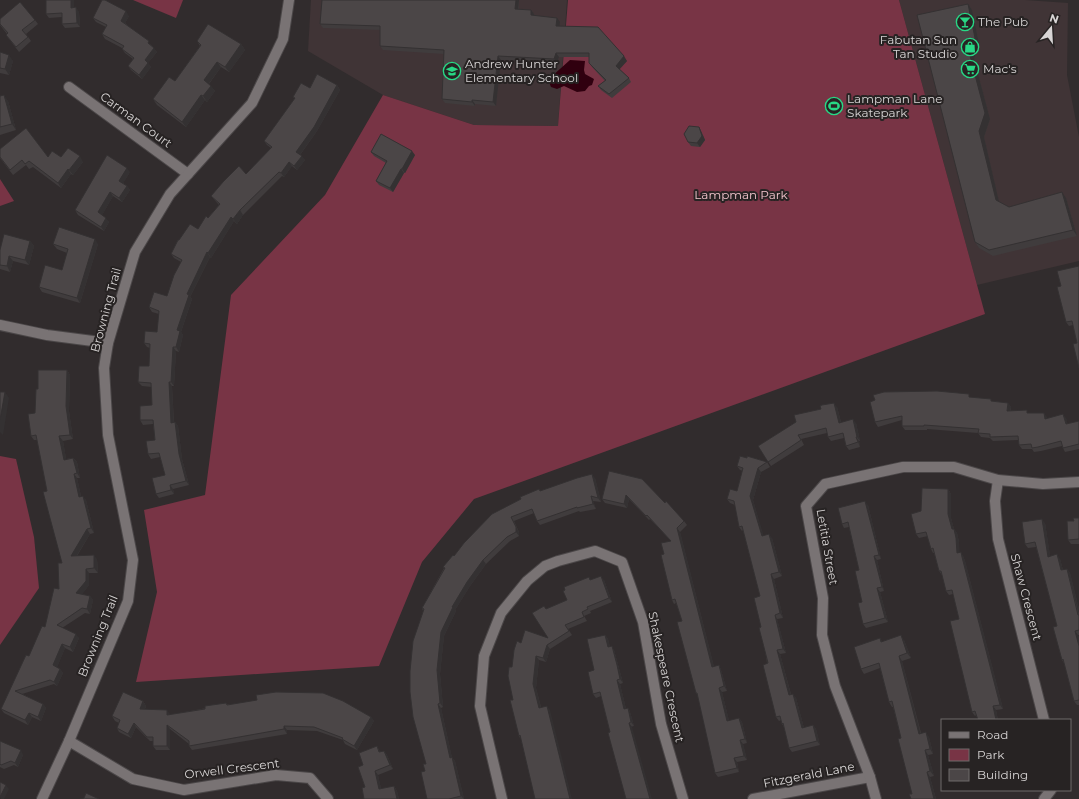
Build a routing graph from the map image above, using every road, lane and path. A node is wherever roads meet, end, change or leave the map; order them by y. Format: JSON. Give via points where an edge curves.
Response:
{"nodes":[{"id":1,"x":289,"y":0,"type":"edge"},
{"id":2,"x":68,"y":87,"type":"dead end"},
{"id":3,"x":188,"y":174,"type":"junction"},
{"id":4,"x":0,"y":325,"type":"edge"},
{"id":5,"x":108,"y":342,"type":"junction"},
{"id":6,"x":998,"y":480,"type":"junction"},
{"id":7,"x":1079,"y":482,"type":"edge"},
{"id":8,"x":1044,"y":719,"type":"edge"},
{"id":9,"x":69,"y":741,"type":"junction"},
{"id":10,"x":870,"y":777,"type":"junction"},
{"id":11,"x":1050,"y":791,"type":"edge"},
{"id":12,"x":184,"y":794,"type":"edge"},
{"id":13,"x":42,"y":799,"type":"edge"},
{"id":14,"x":328,"y":799,"type":"edge"},
{"id":15,"x":502,"y":799,"type":"edge"},
{"id":16,"x":683,"y":799,"type":"edge"},
{"id":17,"x":753,"y":799,"type":"edge"},
{"id":18,"x":876,"y":799,"type":"edge"},
{"id":19,"x":1044,"y":799,"type":"edge"}],
"edges":[{"from":1,"to":3,"type":"street","name":"Browning Trail","via":[[283,39],[252,103]]},
{"from":2,"to":3,"type":"street","name":"Carman Court"},
{"from":3,"to":5,"type":"street","name":"Browning Trail","via":[[170,194],[135,252]]},
{"from":4,"to":5,"type":"street","via":[[47,335]]},
{"from":5,"to":9,"type":"street","name":"Browning Trail","via":[[104,368],[108,435],[133,560],[128,600]]},
{"from":6,"to":7,"type":"street","name":"Letitia Street","via":[[1043,484]]},
{"from":6,"to":8,"type":"street","name":"Shaw Crescent","via":[[995,501],[998,539]]},
{"from":6,"to":10,"type":"street","name":"Letitia Street","via":[[954,467],[903,467],[825,484],[806,506],[823,598],[822,635],[835,686]]},
{"from":9,"to":12,"type":"street","name":"Orwell Crescent","via":[[133,779]]},
{"from":9,"to":13,"type":"street","name":"Browning Trail"},
{"from":10,"to":17,"type":"street","name":"Fitzgerald Lane"},
{"from":10,"to":18,"type":"street","name":"Letitia Street"},
{"from":11,"to":19,"type":"street"},
{"from":12,"to":14,"type":"street","name":"Orwell Crescent","via":[[276,775],[310,778]]},
{"from":15,"to":16,"type":"street","name":"Shakespeare Crescent","via":[[480,706],[484,656],[501,613],[527,581],[545,566],[595,551],[622,562],[643,622],[661,724]]}]}
